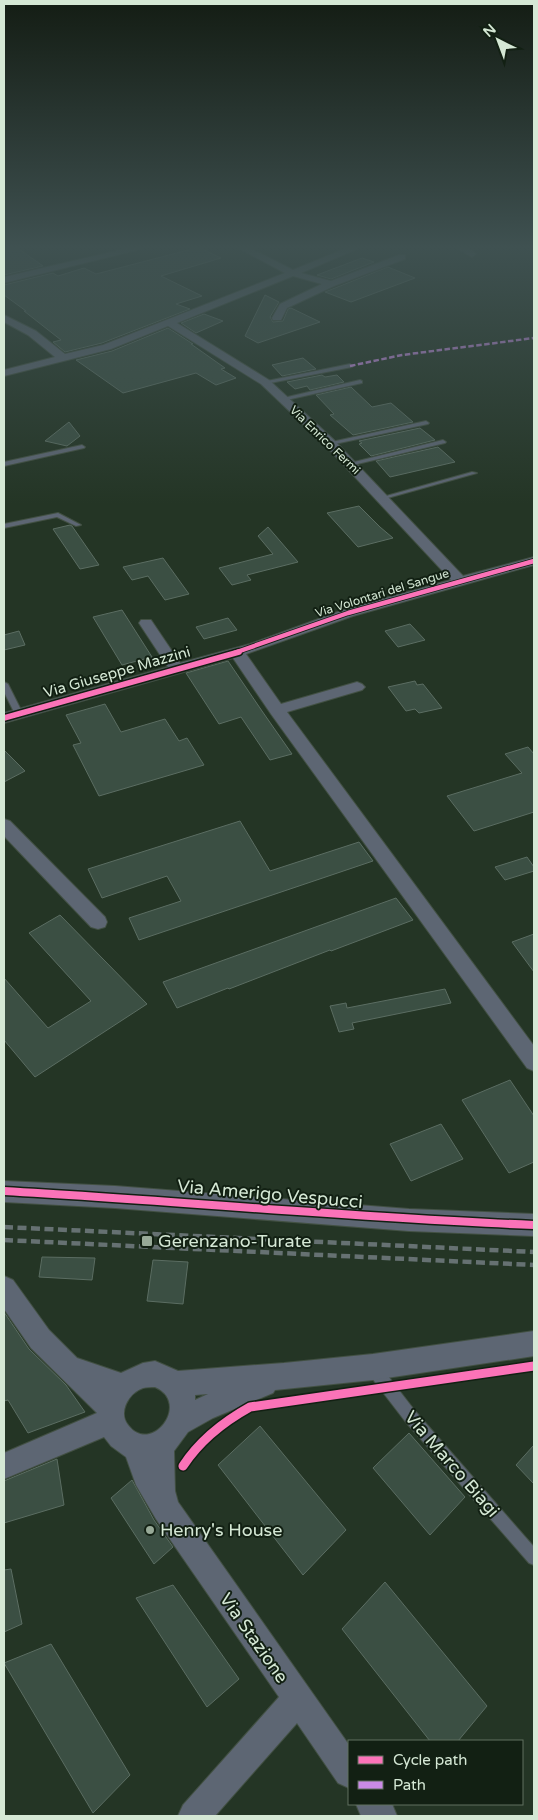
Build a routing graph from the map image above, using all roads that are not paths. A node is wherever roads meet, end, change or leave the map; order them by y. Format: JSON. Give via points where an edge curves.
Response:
{"nodes":[{"id":1,"x":33,"y":334,"type":"edge"},
{"id":2,"x":142,"y":334,"type":"edge"},
{"id":3,"x":188,"y":334,"type":"edge"},
{"id":4,"x":64,"y":359,"type":"junction"},
{"id":5,"x":350,"y":366,"type":"dead end"},
{"id":6,"x":4,"y":373,"type":"edge"},
{"id":7,"x":265,"y":382,"type":"junction"},
{"id":8,"x":360,"y":382,"type":"dead end"},
{"id":9,"x":282,"y":399,"type":"junction"},
{"id":10,"x":426,"y":423,"type":"dead end"},
{"id":11,"x":443,"y":442,"type":"dead end"},
{"id":12,"x":330,"y":443,"type":"junction"},
{"id":13,"x":82,"y":448,"type":"dead end"},
{"id":14,"x":4,"y":464,"type":"edge"},
{"id":15,"x":349,"y":464,"type":"junction"},
{"id":16,"x":474,"y":473,"type":"dead end"},
{"id":17,"x":382,"y":498,"type":"junction"},
{"id":18,"x":78,"y":525,"type":"dead end"},
{"id":19,"x":4,"y":526,"type":"edge"},
{"id":20,"x":434,"y":554,"type":"joint"},
{"id":21,"x":534,"y":561,"type":"edge"},
{"id":22,"x":460,"y":581,"type":"junction"},
{"id":23,"x":146,"y":623,"type":"dead end"},
{"id":24,"x":237,"y":652,"type":"junction"},
{"id":25,"x":176,"y":668,"type":"junction"},
{"id":26,"x":4,"y":684,"type":"edge"},
{"id":27,"x":357,"y":686,"type":"dead end"},
{"id":28,"x":277,"y":710,"type":"junction"},
{"id":29,"x":11,"y":716,"type":"edge"},
{"id":30,"x":4,"y":825,"type":"edge"},
{"id":31,"x":98,"y":922,"type":"dead end"},
{"id":32,"x":534,"y":1062,"type":"edge"},
{"id":33,"x":4,"y":1191,"type":"edge"},
{"id":34,"x":534,"y":1225,"type":"edge"},
{"id":35,"x":4,"y":1288,"type":"edge"},
{"id":36,"x":534,"y":1343,"type":"edge"},
{"id":37,"x":373,"y":1367,"type":"junction"},
{"id":38,"x":284,"y":1376,"type":"junction"},
{"id":39,"x":174,"y":1384,"type":"junction"},
{"id":40,"x":115,"y":1405,"type":"junction"},
{"id":41,"x":180,"y":1422,"type":"junction"},
{"id":42,"x":149,"y":1446,"type":"junction"},
{"id":43,"x":4,"y":1466,"type":"edge"},
{"id":44,"x":162,"y":1500,"type":"joint"},
{"id":45,"x":534,"y":1558,"type":"edge"},
{"id":46,"x":297,"y":1700,"type":"junction"},
{"id":47,"x":348,"y":1771,"type":"edge"},
{"id":48,"x":373,"y":1805,"type":"edge"},
{"id":49,"x":194,"y":1816,"type":"edge"},
{"id":50,"x":381,"y":1816,"type":"edge"}],
"edges":[{"from":1,"to":4,"type":"street"},
{"from":2,"to":4,"type":"street"},
{"from":3,"to":7,"type":"street","name":"Via Enrico Fermi"},
{"from":4,"to":6,"type":"street"},
{"from":5,"to":7,"type":"lane"},
{"from":7,"to":9,"type":"street","name":"Via Enrico Fermi"},
{"from":8,"to":9,"type":"lane"},
{"from":9,"to":12,"type":"street","name":"Via Enrico Fermi"},
{"from":10,"to":12,"type":"lane"},
{"from":11,"to":15,"type":"lane"},
{"from":12,"to":15,"type":"street","name":"Via Enrico Fermi"},
{"from":13,"to":14,"type":"lane"},
{"from":15,"to":17,"type":"street","name":"Via Enrico Fermi"},
{"from":16,"to":17,"type":"lane"},
{"from":17,"to":20,"type":"street","name":"Via Enrico Fermi"},
{"from":18,"to":19,"type":"lane","via":[[58,515]]},
{"from":20,"to":22,"type":"street","name":"Via Enrico Fermi"},
{"from":21,"to":22,"type":"street","name":"Via Volontari del Sangue"},
{"from":22,"to":24,"type":"street","name":"Via Volontari del Sangue","via":[[344,615]]},
{"from":23,"to":25,"type":"street","name":"Via Giuseppe Mazzini"},
{"from":24,"to":25,"type":"street","name":"Via Giuseppe Mazzini"},
{"from":24,"to":28,"type":"street"},
{"from":25,"to":29,"type":"street","name":"Via Giuseppe Mazzini"},
{"from":26,"to":29,"type":"lane"},
{"from":27,"to":28,"type":"street"},
{"from":28,"to":32,"type":"street"},
{"from":30,"to":31,"type":"street"},
{"from":33,"to":34,"type":"street","name":"Via Amerigo Vespucci","via":[[409,1220]]},
{"from":35,"to":40,"type":"street","via":[[40,1339],[67,1367]]},
{"from":36,"to":37,"type":"street"},
{"from":37,"to":38,"type":"street"},
{"from":37,"to":45,"type":"lane","name":"Via Marco Biagi","via":[[410,1416]]},
{"from":38,"to":39,"type":"street"},
{"from":38,"to":41,"type":"street"},
{"from":39,"to":40,"type":"street","via":[[163,1376],[147,1373],[134,1377]]},
{"from":39,"to":41,"type":"street","via":[[183,1403]]},
{"from":40,"to":42,"type":"street","via":[[120,1437],[129,1445]]},
{"from":40,"to":43,"type":"street"},
{"from":41,"to":42,"type":"street","via":[[170,1438]]},
{"from":42,"to":44,"type":"street","name":"Via Stazione","via":[[144,1476]]},
{"from":44,"to":46,"type":"street","name":"Via Stazione","via":[[173,1521]]},
{"from":46,"to":47,"type":"street","name":"Via Stazione"},
{"from":46,"to":49,"type":"street"},
{"from":48,"to":50,"type":"street"}]}
